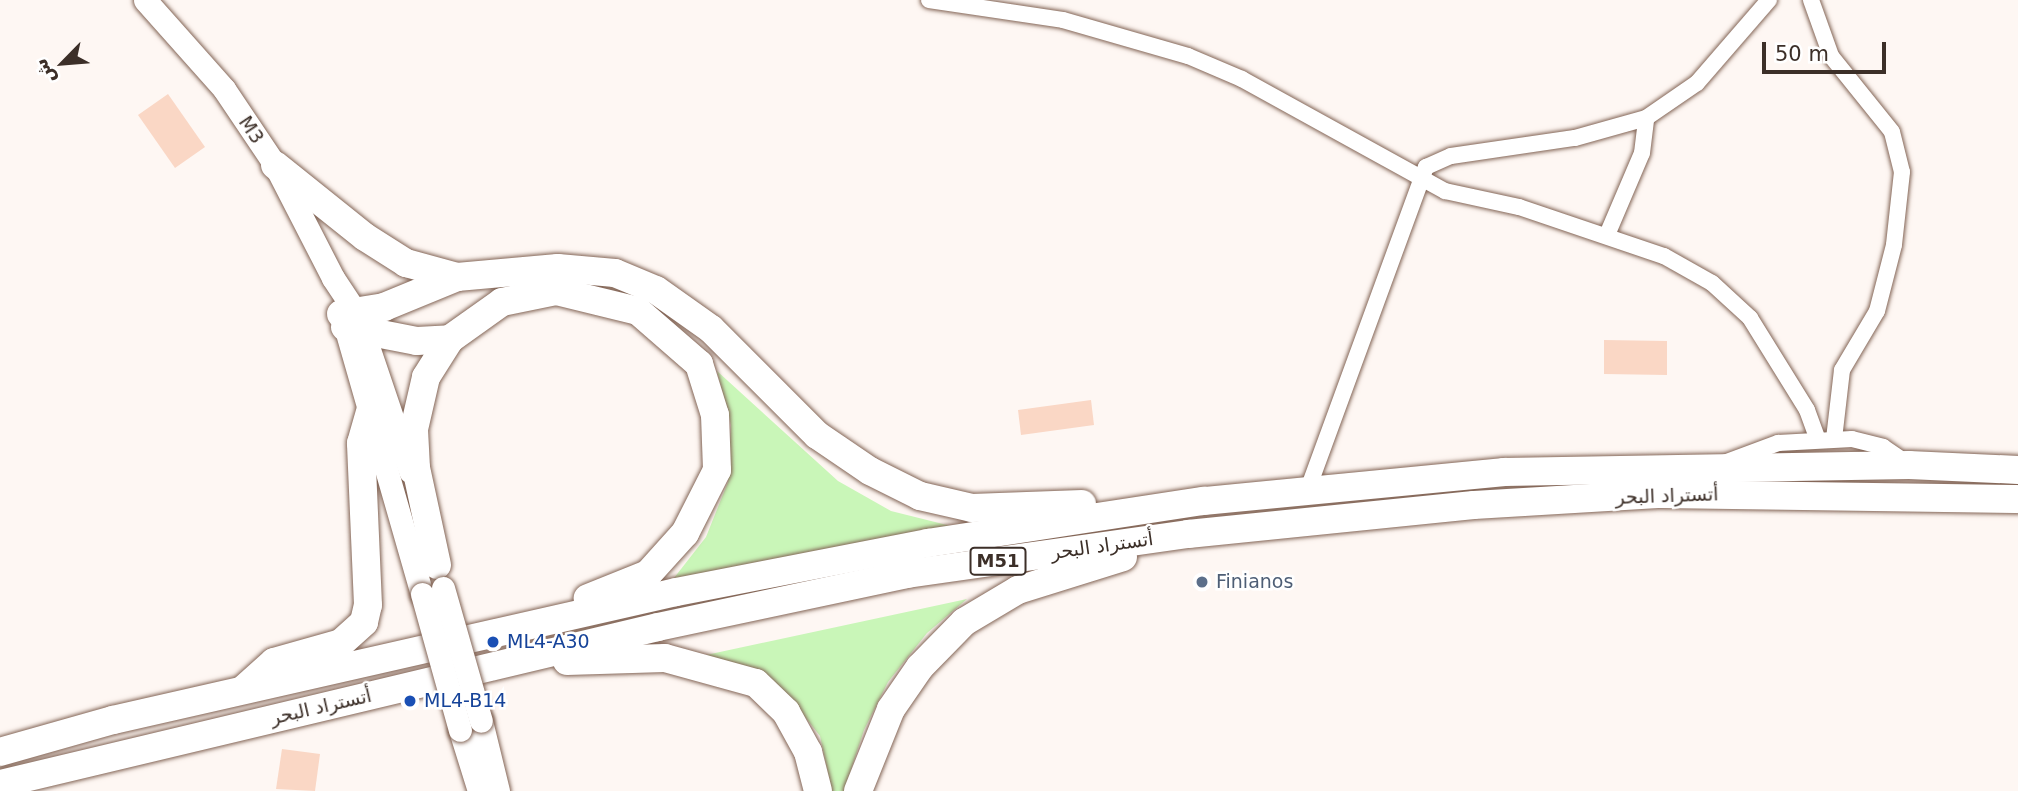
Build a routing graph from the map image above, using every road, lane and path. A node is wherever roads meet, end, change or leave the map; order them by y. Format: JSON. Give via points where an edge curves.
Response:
{"nodes":[{"id":1,"x":145,"y":0,"type":"edge"},
{"id":2,"x":929,"y":0,"type":"edge"},
{"id":3,"x":1769,"y":0,"type":"edge"},
{"id":4,"x":1811,"y":0,"type":"edge"},
{"id":5,"x":1646,"y":118,"type":"junction"},
{"id":6,"x":275,"y":165,"type":"junction"},
{"id":7,"x":1420,"y":178,"type":"junction"},
{"id":8,"x":1608,"y":235,"type":"junction"},
{"id":9,"x":457,"y":277,"type":"junction"},
{"id":10,"x":351,"y":321,"type":"junction"},
{"id":11,"x":450,"y":339,"type":"junction"},
{"id":12,"x":370,"y":412,"type":"junction"},
{"id":13,"x":1826,"y":440,"type":"junction"},
{"id":14,"x":1909,"y":466,"type":"junction"},
{"id":15,"x":1716,"y":467,"type":"junction"},
{"id":16,"x":2018,"y":470,"type":"edge"},
{"id":17,"x":1308,"y":489,"type":"junction"},
{"id":18,"x":2018,"y":499,"type":"edge"},
{"id":19,"x":1204,"y":501,"type":"junction"},
{"id":20,"x":1188,"y":534,"type":"junction"},
{"id":21,"x":434,"y":582,"type":"junction"},
{"id":22,"x":512,"y":629,"type":"junction"},
{"id":23,"x":508,"y":663,"type":"junction"},
{"id":24,"x":244,"y":690,"type":"junction"},
{"id":25,"x":0,"y":752,"type":"edge"},
{"id":26,"x":0,"y":784,"type":"edge"},
{"id":27,"x":479,"y":791,"type":"edge"},
{"id":28,"x":498,"y":791,"type":"edge"},
{"id":29,"x":818,"y":791,"type":"edge"},
{"id":30,"x":858,"y":791,"type":"edge"}],
"edges":[{"from":1,"to":6,"type":"main road","name":"M3","via":[[224,89]]},
{"from":2,"to":7,"type":"street","via":[[1063,20],[1188,56],[1242,79]]},
{"from":3,"to":5,"type":"street","via":[[1697,83]]},
{"from":4,"to":13,"type":"street","via":[[1831,56],[1892,132],[1902,172],[1894,245],[1877,311],[1842,370]]},
{"from":5,"to":7,"type":"street","via":[[1575,138],[1451,156],[1426,167]]},
{"from":5,"to":8,"type":"street","via":[[1642,153]]},
{"from":6,"to":9,"type":"highway","via":[[365,237],[406,262]]},
{"from":6,"to":10,"type":"main road","name":"M3"},
{"from":7,"to":8,"type":"street","via":[[1458,195],[1519,207]]},
{"from":7,"to":17,"type":"street"},
{"from":8,"to":13,"type":"street","via":[[1690,270],[1739,306]]},
{"from":9,"to":10,"type":"highway"},
{"from":9,"to":19,"type":"highway","via":[[558,268],[615,273],[656,290],[719,337],[817,435],[870,471],[920,496],[972,508]]},
{"from":10,"to":11,"type":"highway","via":[[416,341]]},
{"from":10,"to":12,"type":"main road"},
{"from":10,"to":21,"type":"main road"},
{"from":11,"to":21,"type":"highway","via":[[426,377],[414,429]]},
{"from":11,"to":22,"type":"highway","via":[[502,302],[556,290],[638,311],[699,364],[715,415],[717,470],[685,533],[648,574]]},
{"from":12,"to":21,"type":"main road"},
{"from":12,"to":24,"type":"highway","via":[[361,443],[368,605],[364,622],[341,643],[274,663]]},
{"from":13,"to":14,"type":"street","via":[[1868,441]]},
{"from":13,"to":15,"type":"street","via":[[1762,447]]},
{"from":14,"to":15,"type":"highway","name":"أتستراد البحر","number":"M51"},
{"from":14,"to":16,"type":"highway","name":"أتستراد البحر","number":"M51"},
{"from":15,"to":17,"type":"highway","name":"أتستراد البحر","number":"M51","via":[[1504,472]]},
{"from":17,"to":19,"type":"highway","name":"أتستراد البحر","number":"M51"},
{"from":18,"to":20,"type":"highway","name":"أتستراد البحر","number":"M51","via":[[1658,494],[1474,505]]},
{"from":19,"to":22,"type":"highway","name":"أتستراد البحر","number":"M51","via":[[915,546]]},
{"from":20,"to":23,"type":"highway","name":"أتستراد البحر","number":"M51","via":[[908,574]]},
{"from":20,"to":30,"type":"highway","via":[[1018,590],[964,622],[919,667],[891,709]]},
{"from":21,"to":27,"type":"main road","bridge":true,"via":[[460,730]]},
{"from":21,"to":28,"type":"main road","bridge":true,"via":[[481,721]]},
{"from":22,"to":24,"type":"highway","name":"أتستراد البحر","number":"M51"},
{"from":23,"to":26,"type":"highway","name":"أتستراد البحر","number":"M51"},
{"from":23,"to":29,"type":"highway","via":[[665,658],[756,682],[786,712],[808,752]]},
{"from":24,"to":25,"type":"highway","name":"أتستراد البحر","number":"M51"}]}
